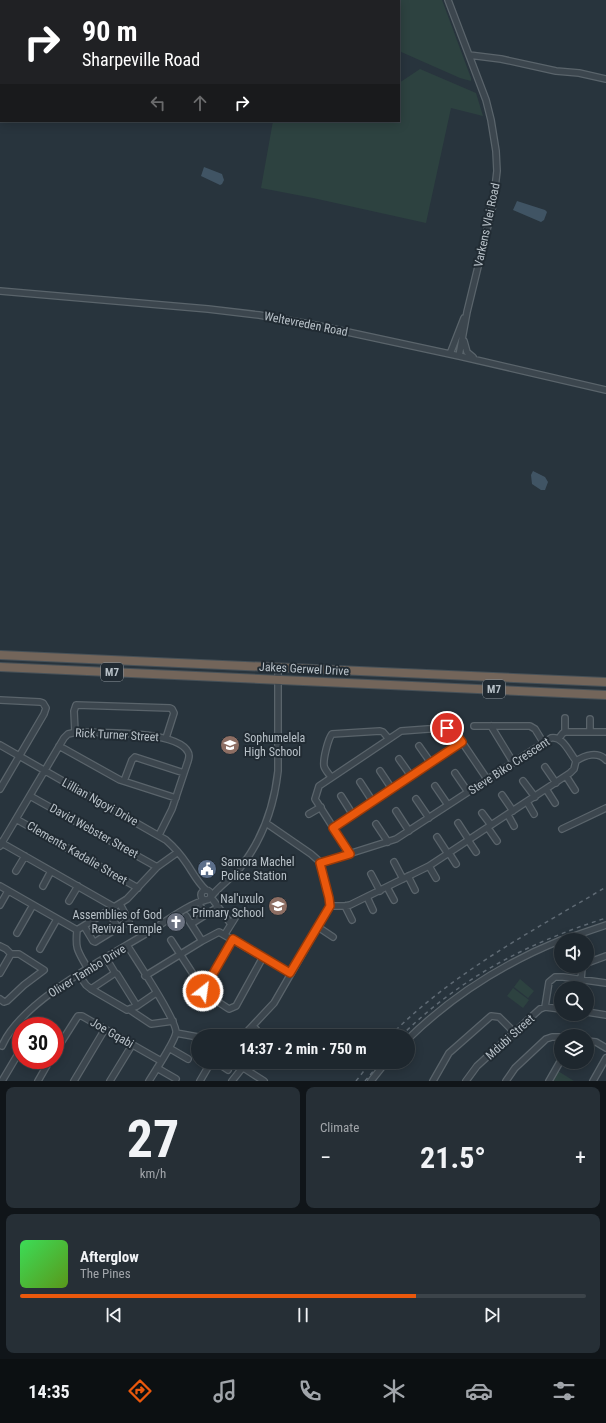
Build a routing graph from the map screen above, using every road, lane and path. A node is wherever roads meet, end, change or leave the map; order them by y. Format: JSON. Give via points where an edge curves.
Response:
{"nodes":[{"id":1,"x":448,"y":0,"type":"edge"},
{"id":2,"x":469,"y":55,"type":"junction"},
{"id":3,"x":482,"y":57,"type":"junction"},
{"id":4,"x":473,"y":65,"type":"junction"},
{"id":5,"x":606,"y":79,"type":"edge"},
{"id":6,"x":0,"y":291,"type":"edge"},
{"id":7,"x":467,"y":312,"type":"junction"},
{"id":8,"x":463,"y":335,"type":"junction"},
{"id":9,"x":450,"y":354,"type":"junction"},
{"id":10,"x":459,"y":356,"type":"junction"},
{"id":11,"x":476,"y":359,"type":"junction"},
{"id":12,"x":606,"y":390,"type":"edge"},
{"id":13,"x":0,"y":655,"type":"edge"},
{"id":14,"x":0,"y":667,"type":"edge"},
{"id":15,"x":278,"y":667,"type":"junction"},
{"id":16,"x":278,"y":680,"type":"junction"},
{"id":17,"x":606,"y":682,"type":"edge"},
{"id":18,"x":606,"y":695,"type":"edge"},
{"id":19,"x":0,"y":700,"type":"edge"},
{"id":20,"x":565,"y":718,"type":"dead end"},
{"id":21,"x":590,"y":719,"type":"dead end"},
{"id":22,"x":474,"y":726,"type":"dead end"},
{"id":23,"x":491,"y":726,"type":"junction"},
{"id":24,"x":74,"y":732,"type":"junction"},
{"id":25,"x":564,"y":732,"type":"junction"},
{"id":26,"x":590,"y":732,"type":"junction"},
{"id":27,"x":606,"y":732,"type":"edge"},
{"id":28,"x":166,"y":738,"type":"junction"},
{"id":29,"x":559,"y":738,"type":"junction"},
{"id":30,"x":389,"y":739,"type":"junction"},
{"id":31,"x":462,"y":742,"type":"junction"},
{"id":32,"x":543,"y":742,"type":"junction"},
{"id":33,"x":0,"y":745,"type":"edge"},
{"id":34,"x":59,"y":746,"type":"junction"},
{"id":35,"x":418,"y":746,"type":"dead end"},
{"id":36,"x":603,"y":754,"type":"edge"},
{"id":37,"x":19,"y":756,"type":"junction"},
{"id":38,"x":399,"y":759,"type":"dead end"},
{"id":39,"x":606,"y":760,"type":"edge"},
{"id":40,"x":576,"y":761,"type":"junction"},
{"id":41,"x":513,"y":762,"type":"junction"},
{"id":42,"x":431,"y":763,"type":"junction"},
{"id":43,"x":545,"y":767,"type":"dead end"},
{"id":44,"x":44,"y":770,"type":"junction"},
{"id":45,"x":380,"y":770,"type":"dead end"},
{"id":46,"x":184,"y":773,"type":"junction"},
{"id":47,"x":455,"y":773,"type":"dead end"},
{"id":48,"x":411,"y":776,"type":"junction"},
{"id":49,"x":566,"y":776,"type":"junction"},
{"id":50,"x":331,"y":777,"type":"junction"},
{"id":51,"x":487,"y":779,"type":"junction"},
{"id":52,"x":2,"y":780,"type":"edge"},
{"id":53,"x":523,"y":781,"type":"dead end"},
{"id":54,"x":124,"y":782,"type":"junction"},
{"id":55,"x":360,"y":782,"type":"dead end"},
{"id":56,"x":556,"y":783,"type":"junction"},
{"id":57,"x":435,"y":786,"type":"dead end"},
{"id":58,"x":0,"y":789,"type":"edge"},
{"id":59,"x":392,"y":789,"type":"junction"},
{"id":60,"x":546,"y":789,"type":"junction"},
{"id":61,"x":576,"y":790,"type":"dead end"},
{"id":62,"x":468,"y":792,"type":"junction"},
{"id":63,"x":30,"y":796,"type":"junction"},
{"id":64,"x":341,"y":796,"type":"dead end"},
{"id":65,"x":502,"y":796,"type":"dead end"},
{"id":66,"x":534,"y":797,"type":"junction"},
{"id":67,"x":176,"y":798,"type":"junction"},
{"id":68,"x":416,"y":799,"type":"dead end"},
{"id":69,"x":373,"y":802,"type":"junction"},
{"id":70,"x":527,"y":802,"type":"junction"},
{"id":71,"x":555,"y":804,"type":"dead end"},
{"id":72,"x":448,"y":805,"type":"junction"},
{"id":73,"x":320,"y":807,"type":"junction"},
{"id":74,"x":606,"y":808,"type":"edge"},
{"id":75,"x":396,"y":811,"type":"dead end"},
{"id":76,"x":482,"y":813,"type":"dead end"},
{"id":77,"x":510,"y":813,"type":"junction"},
{"id":78,"x":309,"y":814,"type":"dead end"},
{"id":79,"x":534,"y":814,"type":"dead end"},
{"id":80,"x":353,"y":815,"type":"junction"},
{"id":81,"x":16,"y":818,"type":"junction"},
{"id":82,"x":429,"y":818,"type":"junction"},
{"id":83,"x":266,"y":823,"type":"junction"},
{"id":84,"x":376,"y":824,"type":"dead end"},
{"id":85,"x":458,"y":824,"type":"dead end"},
{"id":86,"x":490,"y":826,"type":"junction"},
{"id":87,"x":514,"y":826,"type":"dead end"},
{"id":88,"x":333,"y":828,"type":"junction"},
{"id":89,"x":562,"y":829,"type":"dead end"},
{"id":90,"x":409,"y":830,"type":"junction"},
{"id":91,"x":158,"y":835,"type":"junction"},
{"id":92,"x":437,"y":837,"type":"dead end"},
{"id":93,"x":469,"y":840,"type":"junction"},
{"id":94,"x":497,"y":841,"type":"dead end"},
{"id":95,"x":388,"y":842,"type":"junction"},
{"id":96,"x":1,"y":844,"type":"edge"},
{"id":97,"x":178,"y":852,"type":"junction"},
{"id":98,"x":476,"y":852,"type":"dead end"},
{"id":99,"x":350,"y":854,"type":"junction"},
{"id":100,"x":448,"y":854,"type":"junction"},
{"id":101,"x":25,"y":856,"type":"junction"},
{"id":102,"x":394,"y":862,"type":"dead end"},
{"id":103,"x":320,"y":863,"type":"junction"},
{"id":104,"x":456,"y":864,"type":"dead end"},
{"id":105,"x":429,"y":866,"type":"junction"},
{"id":106,"x":157,"y":867,"type":"junction"},
{"id":107,"x":16,"y":871,"type":"dead end"},
{"id":108,"x":51,"y":871,"type":"junction"},
{"id":109,"x":371,"y":874,"type":"dead end"},
{"id":110,"x":406,"y":878,"type":"junction"},
{"id":111,"x":436,"y":878,"type":"dead end"},
{"id":112,"x":0,"y":886,"type":"edge"},
{"id":113,"x":44,"y":886,"type":"dead end"},
{"id":114,"x":78,"y":886,"type":"junction"},
{"id":115,"x":220,"y":887,"type":"junction"},
{"id":116,"x":388,"y":887,"type":"junction"},
{"id":117,"x":138,"y":888,"type":"junction"},
{"id":118,"x":380,"y":890,"type":"junction"},
{"id":119,"x":415,"y":890,"type":"dead end"},
{"id":120,"x":8,"y":891,"type":"junction"},
{"id":121,"x":204,"y":892,"type":"junction"},
{"id":122,"x":367,"y":897,"type":"junction"},
{"id":123,"x":210,"y":899,"type":"junction"},
{"id":124,"x":394,"y":900,"type":"dead end"},
{"id":125,"x":69,"y":901,"type":"dead end"},
{"id":126,"x":120,"y":904,"type":"junction"},
{"id":127,"x":194,"y":904,"type":"junction"},
{"id":128,"x":0,"y":905,"type":"edge"},
{"id":129,"x":33,"y":905,"type":"junction"},
{"id":130,"x":330,"y":906,"type":"junction"},
{"id":131,"x":345,"y":906,"type":"junction"},
{"id":132,"x":114,"y":907,"type":"junction"},
{"id":133,"x":201,"y":907,"type":"dead end"},
{"id":134,"x":218,"y":907,"type":"junction"},
{"id":135,"x":373,"y":910,"type":"dead end"},
{"id":136,"x":108,"y":911,"type":"junction"},
{"id":137,"x":206,"y":915,"type":"junction"},
{"id":138,"x":186,"y":916,"type":"dead end"},
{"id":139,"x":235,"y":918,"type":"dead end"},
{"id":140,"x":57,"y":919,"type":"junction"},
{"id":141,"x":352,"y":920,"type":"dead end"},
{"id":142,"x":191,"y":924,"type":"junction"},
{"id":143,"x":231,"y":924,"type":"junction"},
{"id":144,"x":606,"y":925,"type":"edge"},
{"id":145,"x":84,"y":926,"type":"junction"},
{"id":146,"x":318,"y":927,"type":"junction"},
{"id":147,"x":118,"y":928,"type":"junction"},
{"id":148,"x":78,"y":930,"type":"junction"},
{"id":149,"x":17,"y":932,"type":"dead end"},
{"id":150,"x":583,"y":933,"type":"edge"},
{"id":151,"x":225,"y":934,"type":"junction"},
{"id":152,"x":333,"y":937,"type":"dead end"},
{"id":153,"x":233,"y":939,"type":"junction"},
{"id":154,"x":171,"y":940,"type":"dead end"},
{"id":155,"x":202,"y":941,"type":"junction"},
{"id":156,"x":554,"y":944,"type":"edge"},
{"id":157,"x":127,"y":945,"type":"junction"},
{"id":158,"x":0,"y":946,"type":"edge"},
{"id":159,"x":40,"y":949,"type":"dead end"},
{"id":160,"x":11,"y":954,"type":"junction"},
{"id":161,"x":180,"y":955,"type":"junction"},
{"id":162,"x":606,"y":956,"type":"edge"},
{"id":163,"x":263,"y":957,"type":"junction"},
{"id":164,"x":106,"y":958,"type":"junction"},
{"id":165,"x":594,"y":960,"type":"edge"},
{"id":166,"x":88,"y":969,"type":"junction"},
{"id":167,"x":0,"y":973,"type":"edge"},
{"id":168,"x":115,"y":973,"type":"junction"},
{"id":169,"x":290,"y":973,"type":"junction"},
{"id":170,"x":582,"y":973,"type":"edge"},
{"id":171,"x":79,"y":975,"type":"junction"},
{"id":172,"x":145,"y":976,"type":"junction"},
{"id":173,"x":581,"y":980,"type":"junction"},
{"id":174,"x":606,"y":982,"type":"edge"},
{"id":175,"x":91,"y":989,"type":"junction"},
{"id":176,"x":203,"y":991,"type":"junction"},
{"id":177,"x":156,"y":993,"type":"junction"},
{"id":178,"x":0,"y":999,"type":"edge"},
{"id":179,"x":137,"y":1006,"type":"junction"},
{"id":180,"x":545,"y":1007,"type":"junction"},
{"id":181,"x":554,"y":1008,"type":"edge"},
{"id":182,"x":130,"y":1010,"type":"junction"},
{"id":183,"x":594,"y":1013,"type":"edge"},
{"id":184,"x":606,"y":1015,"type":"edge"},
{"id":185,"x":173,"y":1021,"type":"junction"},
{"id":186,"x":253,"y":1026,"type":"junction"},
{"id":187,"x":105,"y":1029,"type":"junction"},
{"id":188,"x":250,"y":1029,"type":"edge"},
{"id":189,"x":256,"y":1029,"type":"edge"},
{"id":190,"x":514,"y":1032,"type":"junction"},
{"id":191,"x":176,"y":1033,"type":"junction"},
{"id":192,"x":415,"y":1033,"type":"edge"},
{"id":193,"x":191,"y":1036,"type":"edge"},
{"id":194,"x":64,"y":1037,"type":"edge"},
{"id":195,"x":554,"y":1037,"type":"edge"},
{"id":196,"x":594,"y":1042,"type":"edge"},
{"id":197,"x":1,"y":1044,"type":"edge"},
{"id":198,"x":132,"y":1045,"type":"junction"},
{"id":199,"x":169,"y":1048,"type":"junction"},
{"id":200,"x":606,"y":1048,"type":"edge"},
{"id":201,"x":606,"y":1058,"type":"edge"},
{"id":202,"x":188,"y":1059,"type":"dead end"},
{"id":203,"x":161,"y":1061,"type":"junction"},
{"id":204,"x":12,"y":1064,"type":"edge"},
{"id":205,"x":157,"y":1068,"type":"junction"},
{"id":206,"x":45,"y":1069,"type":"edge"},
{"id":207,"x":208,"y":1069,"type":"edge"},
{"id":208,"x":240,"y":1069,"type":"edge"},
{"id":209,"x":250,"y":1069,"type":"edge"},
{"id":210,"x":380,"y":1069,"type":"edge"},
{"id":211,"x":556,"y":1069,"type":"edge"},
{"id":212,"x":176,"y":1079,"type":"dead end"},
{"id":213,"x":202,"y":1080,"type":"edge"},
{"id":214,"x":2,"y":1081,"type":"edge"},
{"id":215,"x":39,"y":1081,"type":"edge"},
{"id":216,"x":74,"y":1081,"type":"edge"},
{"id":217,"x":110,"y":1081,"type":"edge"},
{"id":218,"x":149,"y":1081,"type":"edge"},
{"id":219,"x":232,"y":1081,"type":"edge"},
{"id":220,"x":264,"y":1081,"type":"edge"},
{"id":221,"x":371,"y":1081,"type":"edge"},
{"id":222,"x":433,"y":1081,"type":"edge"},
{"id":223,"x":466,"y":1081,"type":"edge"},
{"id":224,"x":506,"y":1081,"type":"edge"},
{"id":225,"x":549,"y":1081,"type":"edge"},
{"id":226,"x":593,"y":1081,"type":"edge"}],
"edges":[{"from":1,"to":2,"type":"street","name":"Varkens Vlei Road"},
{"from":2,"to":3,"type":"street"},
{"from":2,"to":4,"type":"street","name":"Varkens Vlei Road"},
{"from":3,"to":4,"type":"street"},
{"from":3,"to":5,"type":"street"},
{"from":4,"to":7,"type":"street","name":"Varkens Vlei Road","via":[[491,120],[497,171],[493,205]]},
{"from":6,"to":9,"type":"street","name":"Weltevreden Road","via":[[258,314]]},
{"from":7,"to":8,"type":"street","name":"Varkens Vlei Road"},
{"from":7,"to":9,"type":"street","name":"Varkens Vlei Road"},
{"from":8,"to":10,"type":"street","name":"Varkens Vlei Road"},
{"from":8,"to":11,"type":"street","via":[[465,349]]},
{"from":9,"to":10,"type":"street","name":"Weltevreden Road"},
{"from":10,"to":11,"type":"street","name":"Weltevreden Road"},
{"from":11,"to":12,"type":"street","name":"Weltevreden Road"},
{"from":13,"to":15,"type":"highway","name":"Jakes Gerwel Drive","number":"M7"},
{"from":14,"to":16,"type":"highway","name":"Jakes Gerwel Drive","number":"M7"},
{"from":15,"to":16,"type":"street","name":"Oliver Tambo Drive"},
{"from":15,"to":17,"type":"highway","name":"Jakes Gerwel Drive","number":"M7"},
{"from":16,"to":18,"type":"highway","name":"Jakes Gerwel Drive","number":"M7"},
{"from":16,"to":83,"type":"street","name":"Oliver Tambo Drive","via":[[278,771]]},
{"from":19,"to":37,"type":"street","via":[[40,702],[46,708]]},
{"from":20,"to":25,"type":"street"},
{"from":21,"to":26,"type":"street"},
{"from":22,"to":23,"type":"street"},
{"from":23,"to":32,"type":"street","via":[[530,726]]},
{"from":23,"to":41,"type":"street"},
{"from":24,"to":28,"type":"street","name":"Rick Turner Street","via":[[143,734]]},
{"from":24,"to":28,"type":"street","via":[[76,705],[170,708],[174,713]]},
{"from":24,"to":34,"type":"street","name":"Rick Turner Street","via":[[66,735]]},
{"from":25,"to":26,"type":"street"},
{"from":25,"to":29,"type":"street"},
{"from":26,"to":27,"type":"street"},
{"from":28,"to":46,"type":"street","name":"Rick Turner Street","via":[[182,745],[188,752]]},
{"from":29,"to":32,"type":"street","name":"Steve Biko Crescent","via":[[550,738]]},
{"from":29,"to":40,"type":"street","name":"Steve Biko Crescent"},
{"from":30,"to":31,"type":"street","via":[[403,730],[447,728],[453,730]]},
{"from":30,"to":50,"type":"street"},
{"from":30,"to":50,"type":"street","via":[[380,731],[332,734],[324,762]]},
{"from":31,"to":42,"type":"street"},
{"from":31,"to":51,"type":"street"},
{"from":32,"to":41,"type":"street","name":"Steve Biko Crescent"},
{"from":33,"to":37,"type":"street","name":"Lillian Ngoyi Drive"},
{"from":34,"to":44,"type":"street","name":"Rick Turner Street"},
{"from":34,"to":54,"type":"street"},
{"from":35,"to":42,"type":"street"},
{"from":36,"to":39,"type":"street"},
{"from":36,"to":40,"type":"street","via":[[591,755]]},
{"from":37,"to":44,"type":"street","name":"Lillian Ngoyi Drive"},
{"from":37,"to":52,"type":"street"},
{"from":38,"to":48,"type":"street"},
{"from":40,"to":49,"type":"street","via":[[574,769]]},
{"from":41,"to":51,"type":"street","name":"Steve Biko Crescent"},
{"from":42,"to":48,"type":"street"},
{"from":43,"to":56,"type":"street"},
{"from":44,"to":63,"type":"street","name":"Rick Turner Street"},
{"from":44,"to":91,"type":"street","name":"Lillian Ngoyi Drive"},
{"from":45,"to":59,"type":"street"},
{"from":46,"to":54,"type":"street","via":[[135,757]]},
{"from":46,"to":67,"type":"street","name":"Rick Turner Street"},
{"from":47,"to":62,"type":"street"},
{"from":48,"to":59,"type":"street"},
{"from":49,"to":56,"type":"street"},
{"from":49,"to":61,"type":"street"},
{"from":50,"to":73,"type":"street","via":[[318,788],[315,798]]},
{"from":51,"to":62,"type":"street","name":"Steve Biko Crescent"},
{"from":52,"to":58,"type":"street"},
{"from":53,"to":66,"type":"street"},
{"from":54,"to":67,"type":"street"},
{"from":55,"to":69,"type":"street"},
{"from":56,"to":60,"type":"street"},
{"from":57,"to":72,"type":"street"},
{"from":59,"to":69,"type":"street"},
{"from":60,"to":66,"type":"street"},
{"from":60,"to":71,"type":"street"},
{"from":62,"to":72,"type":"street","name":"Steve Biko Crescent"},
{"from":63,"to":81,"type":"street","name":"Rick Turner Street"},
{"from":63,"to":106,"type":"street","name":"David Webster Street"},
{"from":64,"to":80,"type":"street"},
{"from":65,"to":77,"type":"street"},
{"from":66,"to":70,"type":"street"},
{"from":67,"to":91,"type":"street","name":"Rick Turner Street"},
{"from":68,"to":82,"type":"street"},
{"from":69,"to":80,"type":"street"},
{"from":70,"to":77,"type":"street"},
{"from":70,"to":79,"type":"street"},
{"from":72,"to":82,"type":"street","name":"Steve Biko Crescent"},
{"from":73,"to":78,"type":"street"},
{"from":73,"to":88,"type":"street"},
{"from":74,"to":89,"type":"street"},
{"from":75,"to":90,"type":"street"},
{"from":76,"to":86,"type":"street"},
{"from":77,"to":86,"type":"street"},
{"from":77,"to":87,"type":"street"},
{"from":80,"to":88,"type":"street"},
{"from":81,"to":96,"type":"street","name":"Rick Turner Street"},
{"from":81,"to":117,"type":"street","name":"Clements Kadalie Street"},
{"from":82,"to":90,"type":"street","name":"Steve Biko Crescent"},
{"from":83,"to":103,"type":"street"},
{"from":83,"to":115,"type":"street","name":"Oliver Tambo Drive","via":[[239,869]]},
{"from":84,"to":95,"type":"street"},
{"from":85,"to":93,"type":"street"},
{"from":86,"to":93,"type":"street"},
{"from":86,"to":94,"type":"street"},
{"from":88,"to":99,"type":"street"},
{"from":90,"to":95,"type":"street","name":"Steve Biko Crescent"},
{"from":91,"to":97,"type":"street","name":"Lillian Ngoyi Drive"},
{"from":92,"to":100,"type":"street"},
{"from":93,"to":98,"type":"street"},
{"from":93,"to":100,"type":"street"},
{"from":95,"to":99,"type":"street","name":"Steve Biko Crescent"},
{"from":96,"to":101,"type":"street"},
{"from":97,"to":106,"type":"street"},
{"from":97,"to":121,"type":"street","name":"Lillian Ngoyi Drive"},
{"from":99,"to":103,"type":"street","name":"Steve Biko Crescent"},
{"from":100,"to":104,"type":"street"},
{"from":100,"to":105,"type":"street"},
{"from":101,"to":107,"type":"street"},
{"from":101,"to":108,"type":"street"},
{"from":102,"to":110,"type":"street"},
{"from":103,"to":130,"type":"street"},
{"from":105,"to":110,"type":"street"},
{"from":105,"to":111,"type":"street"},
{"from":106,"to":117,"type":"street"},
{"from":108,"to":113,"type":"street"},
{"from":108,"to":114,"type":"street"},
{"from":109,"to":118,"type":"street"},
{"from":110,"to":116,"type":"street"},
{"from":110,"to":119,"type":"street"},
{"from":112,"to":120,"type":"street"},
{"from":114,"to":125,"type":"street"},
{"from":114,"to":132,"type":"street"},
{"from":115,"to":121,"type":"street","name":"Oliver Tambo Drive"},
{"from":115,"to":123,"type":"street","name":"Oliver Tambo Drive"},
{"from":116,"to":118,"type":"street"},
{"from":116,"to":124,"type":"street"},
{"from":117,"to":126,"type":"street"},
{"from":118,"to":122,"type":"street"},
{"from":120,"to":128,"type":"street"},
{"from":120,"to":129,"type":"street"},
{"from":121,"to":123,"type":"street","name":"Lillian Ngoyi Drive","via":[[211,893]]},
{"from":121,"to":123,"type":"street","via":[[203,898]]},
{"from":121,"to":127,"type":"street","name":"Oliver Tambo Drive"},
{"from":122,"to":131,"type":"street"},
{"from":122,"to":135,"type":"street"},
{"from":123,"to":127,"type":"street","name":"Oliver Tambo Drive"},
{"from":123,"to":134,"type":"street"},
{"from":126,"to":132,"type":"street"},
{"from":126,"to":147,"type":"street","via":[[129,920]]},
{"from":127,"to":157,"type":"street","name":"Oliver Tambo Drive"},
{"from":129,"to":140,"type":"street"},
{"from":129,"to":149,"type":"street"},
{"from":130,"to":131,"type":"street"},
{"from":130,"to":146,"type":"street"},
{"from":131,"to":141,"type":"street"},
{"from":132,"to":136,"type":"street"},
{"from":133,"to":137,"type":"street"},
{"from":134,"to":137,"type":"street"},
{"from":134,"to":143,"type":"street"},
{"from":136,"to":145,"type":"street"},
{"from":136,"to":147,"type":"street"},
{"from":137,"to":142,"type":"street"},
{"from":138,"to":142,"type":"street"},
{"from":139,"to":143,"type":"street"},
{"from":140,"to":148,"type":"street"},
{"from":140,"to":159,"type":"street"},
{"from":142,"to":155,"type":"street"},
{"from":143,"to":151,"type":"street"},
{"from":144,"to":150,"type":"street"},
{"from":145,"to":147,"type":"street","via":[[94,942]]},
{"from":145,"to":148,"type":"street"},
{"from":146,"to":152,"type":"street"},
{"from":146,"to":169,"type":"street"},
{"from":148,"to":166,"type":"street","via":[[76,946]]},
{"from":151,"to":153,"type":"street"},
{"from":151,"to":155,"type":"street","via":[[217,932]]},
{"from":153,"to":163,"type":"street"},
{"from":153,"to":176,"type":"street"},
{"from":154,"to":161,"type":"street"},
{"from":155,"to":161,"type":"street"},
{"from":156,"to":192,"type":"street","via":[[490,974]]},
{"from":157,"to":164,"type":"street","name":"Oliver Tambo Drive"},
{"from":157,"to":172,"type":"street"},
{"from":158,"to":160,"type":"street"},
{"from":160,"to":167,"type":"street"},
{"from":160,"to":178,"type":"street","via":[[19,954],[44,970],[7,1001]]},
{"from":161,"to":172,"type":"street"},
{"from":161,"to":176,"type":"street"},
{"from":162,"to":165,"type":"street"},
{"from":163,"to":169,"type":"street"},
{"from":163,"to":176,"type":"street","via":[[234,1008],[227,1008]]},
{"from":164,"to":166,"type":"street","name":"Oliver Tambo Drive"},
{"from":164,"to":168,"type":"street"},
{"from":166,"to":171,"type":"street","name":"Oliver Tambo Drive"},
{"from":168,"to":175,"type":"street"},
{"from":168,"to":179,"type":"street"},
{"from":169,"to":186,"type":"street","via":[[274,1003]]},
{"from":170,"to":173,"type":"street"},
{"from":171,"to":175,"type":"street"},
{"from":171,"to":197,"type":"street","name":"Oliver Tambo Drive","via":[[44,998]]},
{"from":172,"to":177,"type":"street"},
{"from":173,"to":174,"type":"street"},
{"from":173,"to":180,"type":"street","via":[[558,976],[552,979],[549,982]]},
{"from":175,"to":182,"type":"street"},
{"from":177,"to":179,"type":"street"},
{"from":177,"to":185,"type":"street"},
{"from":179,"to":182,"type":"street"},
{"from":180,"to":181,"type":"street","name":"Mdubi Street"},
{"from":180,"to":190,"type":"street","name":"Mdubi Street"},
{"from":182,"to":185,"type":"street","via":[[151,1024]]},
{"from":183,"to":184,"type":"street"},
{"from":185,"to":191,"type":"street"},
{"from":186,"to":188,"type":"street"},
{"from":186,"to":189,"type":"street"},
{"from":187,"to":194,"type":"street","name":"Joe Gqabi","via":[[78,1016]]},
{"from":187,"to":198,"type":"street","name":"Joe Gqabi"},
{"from":187,"to":216,"type":"street"},
{"from":190,"to":222,"type":"street","via":[[499,1017],[490,1017],[449,1053]]},
{"from":190,"to":223,"type":"street","name":"Mdubi Street","via":[[477,1066]]},
{"from":191,"to":193,"type":"street"},
{"from":191,"to":199,"type":"street"},
{"from":195,"to":224,"type":"street","via":[[546,1039],[515,1068]]},
{"from":196,"to":200,"type":"street"},
{"from":198,"to":203,"type":"street","name":"Joe Gqabi"},
{"from":198,"to":217,"type":"street"},
{"from":199,"to":202,"type":"street"},
{"from":199,"to":203,"type":"street"},
{"from":201,"to":226,"type":"street"},
{"from":203,"to":205,"type":"street"},
{"from":204,"to":214,"type":"street"},
{"from":205,"to":212,"type":"street"},
{"from":205,"to":218,"type":"street"},
{"from":206,"to":215,"type":"street"},
{"from":207,"to":213,"type":"street"},
{"from":208,"to":219,"type":"street"},
{"from":209,"to":220,"type":"street"},
{"from":210,"to":221,"type":"street"},
{"from":211,"to":225,"type":"street"}]}
